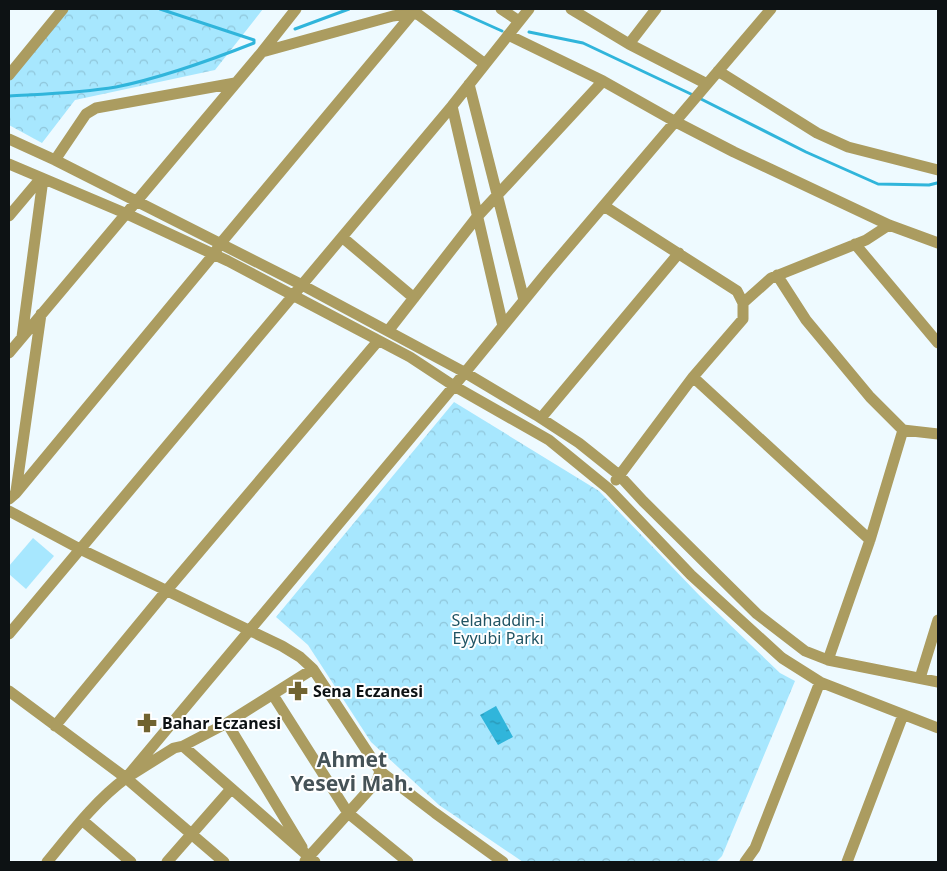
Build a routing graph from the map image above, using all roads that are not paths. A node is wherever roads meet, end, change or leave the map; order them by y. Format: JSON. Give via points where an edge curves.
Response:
{"nodes":[{"id":1,"x":63,"y":9,"type":"edge"},
{"id":2,"x":296,"y":9,"type":"edge"},
{"id":3,"x":501,"y":9,"type":"edge"},
{"id":4,"x":529,"y":9,"type":"edge"},
{"id":5,"x":571,"y":9,"type":"edge"},
{"id":6,"x":656,"y":9,"type":"edge"},
{"id":7,"x":772,"y":9,"type":"edge"},
{"id":8,"x":413,"y":14,"type":"junction"},
{"id":9,"x":519,"y":21,"type":"junction"},
{"id":10,"x":508,"y":35,"type":"junction"},
{"id":11,"x":629,"y":44,"type":"junction"},
{"id":12,"x":262,"y":52,"type":"junction"},
{"id":13,"x":485,"y":64,"type":"junction"},
{"id":14,"x":718,"y":71,"type":"junction"},
{"id":15,"x":9,"y":75,"type":"edge"},
{"id":16,"x":604,"y":80,"type":"junction"},
{"id":17,"x":235,"y":83,"type":"junction"},
{"id":18,"x":469,"y":84,"type":"junction"},
{"id":19,"x":704,"y":87,"type":"junction"},
{"id":20,"x":452,"y":106,"type":"junction"},
{"id":21,"x":674,"y":121,"type":"junction"},
{"id":22,"x":9,"y":139,"type":"edge"},
{"id":23,"x":55,"y":160,"type":"junction"},
{"id":24,"x":9,"y":164,"type":"edge"},
{"id":25,"x":938,"y":170,"type":"edge"},
{"id":26,"x":42,"y":178,"type":"junction"},
{"id":27,"x":497,"y":196,"type":"junction"},
{"id":28,"x":136,"y":201,"type":"junction"},
{"id":29,"x":604,"y":206,"type":"junction"},
{"id":30,"x":126,"y":214,"type":"junction"},
{"id":31,"x":9,"y":216,"type":"edge"},
{"id":32,"x":477,"y":217,"type":"junction"},
{"id":33,"x":889,"y":224,"type":"junction"},
{"id":34,"x":342,"y":237,"type":"junction"},
{"id":35,"x":938,"y":243,"type":"edge"},
{"id":36,"x":220,"y":244,"type":"junction"},
{"id":37,"x":855,"y":244,"type":"junction"},
{"id":38,"x":679,"y":253,"type":"junction"},
{"id":39,"x":214,"y":254,"type":"junction"},
{"id":40,"x":777,"y":275,"type":"junction"},
{"id":41,"x":302,"y":285,"type":"junction"},
{"id":42,"x":292,"y":295,"type":"junction"},
{"id":43,"x":414,"y":298,"type":"junction"},
{"id":44,"x":524,"y":300,"type":"junction"},
{"id":45,"x":743,"y":303,"type":"junction"},
{"id":46,"x":42,"y":314,"type":"junction"},
{"id":47,"x":503,"y":326,"type":"junction"},
{"id":48,"x":388,"y":331,"type":"junction"},
{"id":49,"x":22,"y":337,"type":"junction"},
{"id":50,"x":378,"y":341,"type":"junction"},
{"id":51,"x":938,"y":343,"type":"edge"},
{"id":52,"x":9,"y":353,"type":"edge"},
{"id":53,"x":464,"y":372,"type":"junction"},
{"id":54,"x":693,"y":377,"type":"junction"},
{"id":55,"x":454,"y":386,"type":"junction"},
{"id":56,"x":540,"y":418,"type":"junction"},
{"id":57,"x":903,"y":430,"type":"junction"},
{"id":58,"x":938,"y":434,"type":"edge"},
{"id":59,"x":620,"y":475,"type":"junction"},
{"id":60,"x":609,"y":489,"type":"junction"},
{"id":61,"x":12,"y":496,"type":"edge"},
{"id":62,"x":9,"y":511,"type":"edge"},
{"id":63,"x":870,"y":540,"type":"junction"},
{"id":64,"x":80,"y":549,"type":"junction"},
{"id":65,"x":167,"y":590,"type":"junction"},
{"id":66,"x":938,"y":620,"type":"edge"},
{"id":67,"x":249,"y":630,"type":"junction"},
{"id":68,"x":9,"y":634,"type":"edge"},
{"id":69,"x":828,"y":660,"type":"junction"},
{"id":70,"x":313,"y":669,"type":"junction"},
{"id":71,"x":920,"y":678,"type":"junction"},
{"id":72,"x":820,"y":682,"type":"junction"},
{"id":73,"x":938,"y":682,"type":"edge"},
{"id":74,"x":9,"y":691,"type":"edge"},
{"id":75,"x":273,"y":695,"type":"junction"},
{"id":76,"x":903,"y":715,"type":"junction"},
{"id":77,"x":226,"y":723,"type":"junction"},
{"id":78,"x":55,"y":726,"type":"junction"},
{"id":79,"x":938,"y":728,"type":"edge"},
{"id":80,"x":183,"y":746,"type":"junction"},
{"id":81,"x":380,"y":771,"type":"junction"},
{"id":82,"x":126,"y":778,"type":"junction"},
{"id":83,"x":231,"y":789,"type":"junction"},
{"id":84,"x":348,"y":813,"type":"junction"},
{"id":85,"x":82,"y":820,"type":"junction"},
{"id":86,"x":191,"y":834,"type":"junction"},
{"id":87,"x":309,"y":860,"type":"edge"},
{"id":88,"x":47,"y":862,"type":"edge"},
{"id":89,"x":132,"y":862,"type":"edge"},
{"id":90,"x":167,"y":862,"type":"edge"},
{"id":91,"x":224,"y":862,"type":"edge"},
{"id":92,"x":408,"y":862,"type":"edge"},
{"id":93,"x":501,"y":862,"type":"edge"},
{"id":94,"x":745,"y":862,"type":"edge"},
{"id":95,"x":847,"y":862,"type":"edge"}],
"edges":[{"from":1,"to":15,"type":"street"},
{"from":2,"to":12,"type":"street"},
{"from":3,"to":9,"type":"street"},
{"from":4,"to":9,"type":"street"},
{"from":5,"to":11,"type":"street"},
{"from":6,"to":11,"type":"street"},
{"from":7,"to":14,"type":"street"},
{"from":8,"to":12,"type":"street","via":[[393,16]]},
{"from":8,"to":13,"type":"street","via":[[419,15]]},
{"from":8,"to":36,"type":"street"},
{"from":9,"to":10,"type":"street"},
{"from":10,"to":13,"type":"street"},
{"from":10,"to":16,"type":"street"},
{"from":11,"to":19,"type":"street"},
{"from":12,"to":17,"type":"street"},
{"from":13,"to":18,"type":"street"},
{"from":14,"to":19,"type":"street"},
{"from":14,"to":25,"type":"street","via":[[817,134],[848,147]]},
{"from":16,"to":21,"type":"street"},
{"from":16,"to":27,"type":"street"},
{"from":17,"to":23,"type":"street","via":[[96,108],[86,114]]},
{"from":17,"to":28,"type":"street"},
{"from":18,"to":20,"type":"street"},
{"from":18,"to":27,"type":"street"},
{"from":19,"to":21,"type":"street"},
{"from":20,"to":32,"type":"street"},
{"from":20,"to":34,"type":"street"},
{"from":21,"to":29,"type":"street"},
{"from":21,"to":33,"type":"street"},
{"from":22,"to":23,"type":"street"},
{"from":23,"to":28,"type":"street"},
{"from":24,"to":26,"type":"street"},
{"from":26,"to":30,"type":"street"},
{"from":26,"to":31,"type":"street"},
{"from":26,"to":49,"type":"street"},
{"from":27,"to":32,"type":"street"},
{"from":27,"to":44,"type":"street"},
{"from":28,"to":30,"type":"street"},
{"from":28,"to":36,"type":"street"},
{"from":29,"to":38,"type":"street"},
{"from":29,"to":44,"type":"street"},
{"from":30,"to":39,"type":"street"},
{"from":30,"to":46,"type":"street"},
{"from":32,"to":43,"type":"street"},
{"from":32,"to":47,"type":"street"},
{"from":33,"to":35,"type":"street"},
{"from":33,"to":37,"type":"street"},
{"from":34,"to":41,"type":"street"},
{"from":34,"to":43,"type":"street"},
{"from":36,"to":39,"type":"street"},
{"from":36,"to":41,"type":"street"},
{"from":37,"to":40,"type":"street"},
{"from":37,"to":51,"type":"street"},
{"from":38,"to":45,"type":"street","via":[[737,291]]},
{"from":38,"to":56,"type":"street"},
{"from":39,"to":42,"type":"street"},
{"from":39,"to":61,"type":"street"},
{"from":40,"to":45,"type":"street"},
{"from":40,"to":57,"type":"street","via":[[806,320],[870,398]]},
{"from":41,"to":42,"type":"street"},
{"from":41,"to":48,"type":"street"},
{"from":42,"to":50,"type":"street"},
{"from":42,"to":64,"type":"street"},
{"from":43,"to":48,"type":"street"},
{"from":44,"to":47,"type":"street"},
{"from":45,"to":54,"type":"street","via":[[743,319]]},
{"from":46,"to":49,"type":"street"},
{"from":46,"to":61,"type":"street"},
{"from":47,"to":53,"type":"street"},
{"from":48,"to":53,"type":"street"},
{"from":49,"to":52,"type":"street"},
{"from":50,"to":55,"type":"street","via":[[410,357]]},
{"from":50,"to":65,"type":"street"},
{"from":53,"to":55,"type":"street"},
{"from":53,"to":56,"type":"street"},
{"from":54,"to":59,"type":"street"},
{"from":54,"to":63,"type":"street"},
{"from":55,"to":60,"type":"street","via":[[548,440]]},
{"from":55,"to":67,"type":"street"},
{"from":56,"to":59,"type":"street"},
{"from":57,"to":58,"type":"street"},
{"from":57,"to":63,"type":"street"},
{"from":59,"to":60,"type":"street"},
{"from":59,"to":69,"type":"street","via":[[757,614],[805,651]]},
{"from":60,"to":72,"type":"street","via":[[691,575],[782,658]]},
{"from":62,"to":64,"type":"street"},
{"from":63,"to":69,"type":"street"},
{"from":64,"to":65,"type":"street"},
{"from":64,"to":68,"type":"street"},
{"from":65,"to":67,"type":"street"},
{"from":65,"to":78,"type":"street"},
{"from":66,"to":71,"type":"street"},
{"from":67,"to":70,"type":"street","via":[[300,656]]},
{"from":67,"to":82,"type":"street"},
{"from":69,"to":71,"type":"street"},
{"from":70,"to":75,"type":"street"},
{"from":70,"to":81,"type":"street"},
{"from":71,"to":73,"type":"street"},
{"from":72,"to":76,"type":"street"},
{"from":72,"to":94,"type":"street","via":[[755,848]]},
{"from":74,"to":78,"type":"street"},
{"from":75,"to":77,"type":"street"},
{"from":75,"to":84,"type":"street"},
{"from":76,"to":79,"type":"street"},
{"from":76,"to":95,"type":"street"},
{"from":77,"to":80,"type":"street"},
{"from":77,"to":87,"type":"street"},
{"from":78,"to":82,"type":"street"},
{"from":80,"to":82,"type":"street","via":[[174,748]]},
{"from":80,"to":83,"type":"street"},
{"from":81,"to":84,"type":"street","via":[[377,781]]},
{"from":81,"to":93,"type":"street"},
{"from":82,"to":85,"type":"street"},
{"from":82,"to":86,"type":"street"},
{"from":83,"to":86,"type":"street"},
{"from":83,"to":87,"type":"street"},
{"from":84,"to":87,"type":"street"},
{"from":84,"to":92,"type":"street"},
{"from":85,"to":88,"type":"street"},
{"from":85,"to":89,"type":"street"},
{"from":86,"to":90,"type":"street"},
{"from":86,"to":91,"type":"street"}]}
